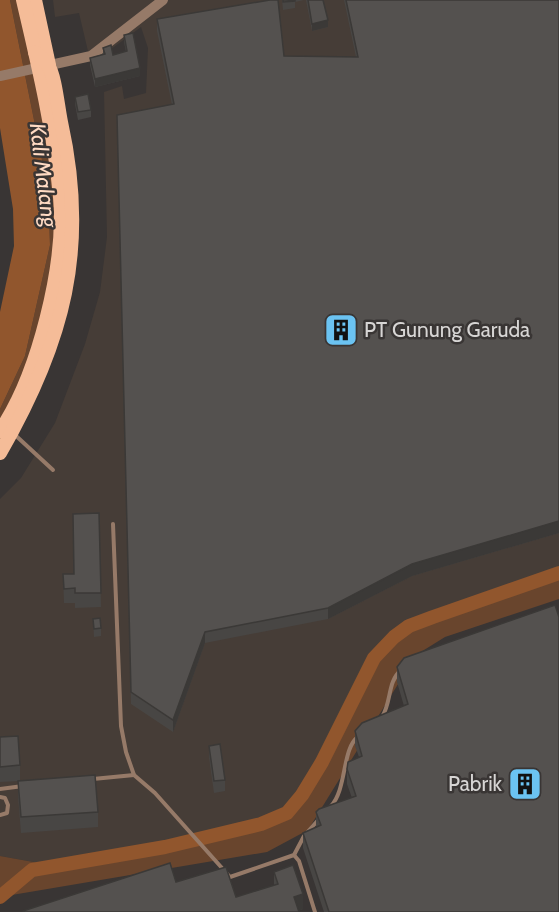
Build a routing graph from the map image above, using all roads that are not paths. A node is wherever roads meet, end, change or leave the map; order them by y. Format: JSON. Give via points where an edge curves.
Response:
{"nodes":[{"id":1,"x":23,"y":0,"type":"edge"},
{"id":2,"x":35,"y":0,"type":"edge"},
{"id":3,"x":164,"y":0,"type":"edge"},
{"id":4,"x":43,"y":67,"type":"junction"},
{"id":5,"x":0,"y":76,"type":"edge"},
{"id":6,"x":5,"y":430,"type":"edge"},
{"id":7,"x":0,"y":453,"type":"edge"},
{"id":8,"x":53,"y":470,"type":"dead end"},
{"id":9,"x":113,"y":524,"type":"dead end"},
{"id":10,"x":412,"y":665,"type":"edge"},
{"id":11,"x":380,"y":720,"type":"edge"},
{"id":12,"x":364,"y":733,"type":"edge"},
{"id":13,"x":134,"y":775,"type":"junction"},
{"id":14,"x":89,"y":780,"type":"edge"},
{"id":15,"x":33,"y":785,"type":"edge"},
{"id":16,"x":0,"y":789,"type":"edge"},
{"id":17,"x":0,"y":796,"type":"edge"},
{"id":18,"x":0,"y":815,"type":"edge"},
{"id":19,"x":294,"y":855,"type":"junction"},
{"id":20,"x":230,"y":877,"type":"junction"},
{"id":21,"x":220,"y":879,"type":"edge"},
{"id":22,"x":315,"y":912,"type":"edge"}],
"edges":[{"from":1,"to":4,"type":"main road","via":[[35,52]]},
{"from":2,"to":4,"type":"main road"},
{"from":3,"to":4,"type":"street","via":[[95,54]]},
{"from":4,"to":5,"type":"street"},
{"from":4,"to":6,"type":"main road","via":[[60,197],[63,266],[47,340],[32,365]]},
{"from":6,"to":7,"type":"main road"},
{"from":6,"to":8,"type":"lane"},
{"from":9,"to":13,"type":"lane","via":[[121,726]]},
{"from":10,"to":11,"type":"lane","via":[[395,675],[389,703]]},
{"from":12,"to":19,"type":"lane","via":[[351,745],[335,802],[313,824]]},
{"from":13,"to":14,"type":"lane"},
{"from":13,"to":20,"type":"lane"},
{"from":15,"to":16,"type":"lane"},
{"from":17,"to":18,"type":"lane","via":[[8,805],[7,813]]},
{"from":19,"to":20,"type":"lane"},
{"from":19,"to":22,"type":"lane"},
{"from":20,"to":21,"type":"lane"}]}
